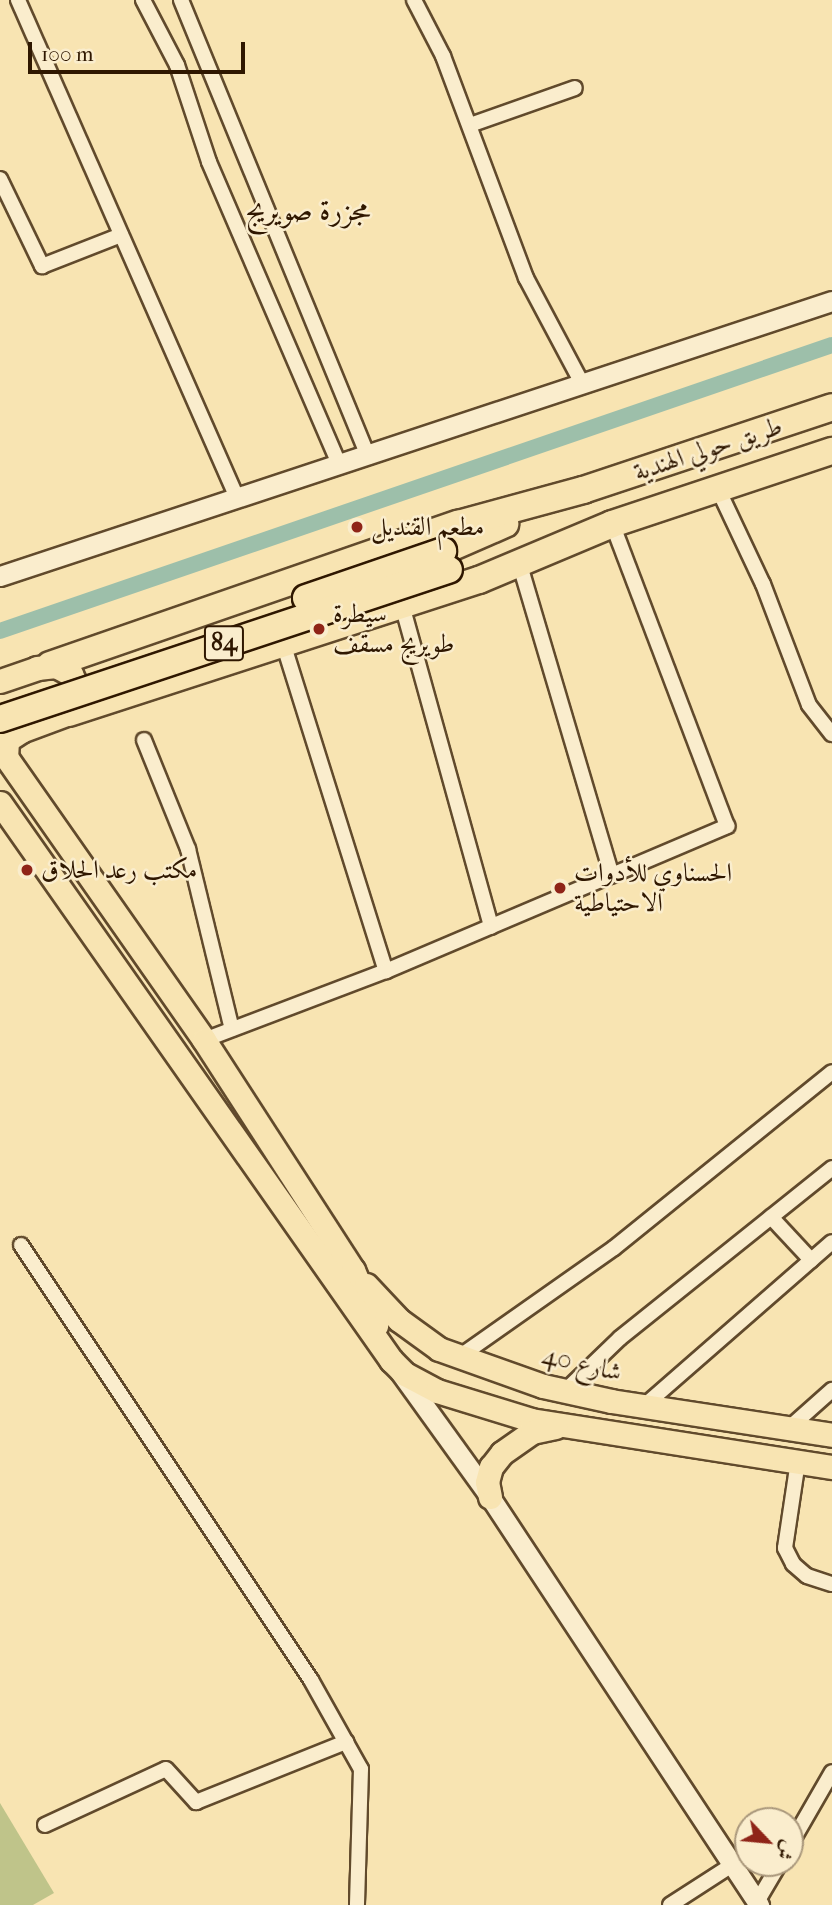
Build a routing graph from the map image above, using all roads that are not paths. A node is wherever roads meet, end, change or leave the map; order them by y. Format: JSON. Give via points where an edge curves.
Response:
{"nodes":[{"id":1,"x":19,"y":0,"type":"edge"},
{"id":2,"x":143,"y":0,"type":"edge"},
{"id":3,"x":181,"y":0,"type":"edge"},
{"id":4,"x":414,"y":0,"type":"edge"},
{"id":5,"x":575,"y":88,"type":"dead end"},
{"id":6,"x":470,"y":125,"type":"junction"},
{"id":7,"x":0,"y":179,"type":"edge"},
{"id":8,"x":121,"y":235,"type":"junction"},
{"id":9,"x":832,"y":301,"type":"edge"},
{"id":10,"x":583,"y":385,"type":"junction"},
{"id":11,"x":832,"y":407,"type":"edge"},
{"id":12,"x":832,"y":451,"type":"edge"},
{"id":13,"x":368,"y":457,"type":"junction"},
{"id":14,"x":340,"y":466,"type":"junction"},
{"id":15,"x":718,"y":489,"type":"junction"},
{"id":16,"x":583,"y":490,"type":"junction"},
{"id":17,"x":238,"y":500,"type":"junction"},
{"id":18,"x":601,"y":528,"type":"junction"},
{"id":19,"x":446,"y":560,"type":"junction"},
{"id":20,"x":519,"y":562,"type":"junction"},
{"id":21,"x":0,"y":576,"type":"edge"},
{"id":22,"x":401,"y":605,"type":"junction"},
{"id":23,"x":283,"y":643,"type":"junction"},
{"id":24,"x":95,"y":650,"type":"junction"},
{"id":25,"x":50,"y":665,"type":"junction"},
{"id":26,"x":0,"y":681,"type":"edge"},
{"id":27,"x":115,"y":698,"type":"junction"},
{"id":28,"x":0,"y":704,"type":"edge"},
{"id":29,"x":69,"y":713,"type":"junction"},
{"id":30,"x":7,"y":730,"type":"edge"},
{"id":31,"x":832,"y":734,"type":"edge"},
{"id":32,"x":144,"y":740,"type":"dead end"},
{"id":33,"x":0,"y":803,"type":"edge"},
{"id":34,"x":612,"y":875,"type":"junction"},
{"id":35,"x":491,"y":927,"type":"junction"},
{"id":36,"x":386,"y":971,"type":"junction"},
{"id":37,"x":232,"y":1029,"type":"junction"},
{"id":38,"x":204,"y":1040,"type":"junction"},
{"id":39,"x":832,"y":1072,"type":"edge"},
{"id":40,"x":832,"y":1168,"type":"edge"},
{"id":41,"x":771,"y":1217,"type":"junction"},
{"id":42,"x":832,"y":1242,"type":"edge"},
{"id":43,"x":21,"y":1245,"type":"dead end"},
{"id":44,"x":811,"y":1260,"type":"junction"},
{"id":45,"x":353,"y":1270,"type":"junction"},
{"id":46,"x":458,"y":1357,"type":"junction"},
{"id":47,"x":391,"y":1360,"type":"junction"},
{"id":48,"x":832,"y":1390,"type":"edge"},
{"id":49,"x":565,"y":1391,"type":"junction"},
{"id":50,"x":644,"y":1406,"type":"junction"},
{"id":51,"x":565,"y":1426,"type":"junction"},
{"id":52,"x":788,"y":1429,"type":"junction"},
{"id":53,"x":832,"y":1435,"type":"edge"},
{"id":54,"x":797,"y":1461,"type":"junction"},
{"id":55,"x":832,"y":1467,"type":"edge"},
{"id":56,"x":490,"y":1497,"type":"junction"},
{"id":57,"x":832,"y":1584,"type":"edge"},
{"id":58,"x":346,"y":1742,"type":"junction"},
{"id":59,"x":832,"y":1772,"type":"edge"},
{"id":60,"x":804,"y":1821,"type":"edge"},
{"id":61,"x":46,"y":1825,"type":"dead end"},
{"id":62,"x":732,"y":1865,"type":"junction"},
{"id":63,"x":772,"y":1877,"type":"edge"},
{"id":64,"x":758,"y":1903,"type":"edge"},
{"id":65,"x":357,"y":1905,"type":"edge"},
{"id":66,"x":670,"y":1905,"type":"edge"}],
"edges":[{"from":1,"to":8,"type":"street"},
{"from":2,"to":14,"type":"street","via":[[177,65],[209,162]]},
{"from":3,"to":13,"type":"street"},
{"from":4,"to":6,"type":"street","via":[[443,56]]},
{"from":5,"to":6,"type":"street"},
{"from":6,"to":10,"type":"street","via":[[526,278]]},
{"from":7,"to":8,"type":"street","via":[[42,266]]},
{"from":8,"to":17,"type":"street"},
{"from":9,"to":10,"type":"main road"},
{"from":10,"to":13,"type":"main road"},
{"from":11,"to":16,"type":"highway","name":"طريق حولي الهندية","number":"84"},
{"from":12,"to":15,"type":"highway","name":"طريق حولي الهندية","number":"84"},
{"from":13,"to":14,"type":"main road"},
{"from":14,"to":17,"type":"main road"},
{"from":15,"to":18,"type":"highway","name":"طريق حولي الهندية","number":"84"},
{"from":15,"to":31,"type":"street","via":[[763,584],[810,705]]},
{"from":16,"to":19,"type":"highway","number":"84"},
{"from":16,"to":24,"type":"highway","via":[[458,524]]},
{"from":17,"to":21,"type":"main road"},
{"from":18,"to":19,"type":"highway","number":"84"},
{"from":18,"to":20,"type":"highway"},
{"from":18,"to":34,"type":"street","via":[[727,826]]},
{"from":19,"to":28,"type":"highway","number":"84","bridge":true},
{"from":19,"to":30,"type":"highway","number":"84","bridge":true},
{"from":20,"to":22,"type":"highway"},
{"from":20,"to":34,"type":"street"},
{"from":22,"to":23,"type":"highway"},
{"from":22,"to":35,"type":"street"},
{"from":23,"to":27,"type":"highway"},
{"from":23,"to":36,"type":"street"},
{"from":24,"to":25,"type":"highway"},
{"from":24,"to":27,"type":"highway","via":[[86,666],[86,678],[97,693]]},
{"from":25,"to":26,"type":"main road"},
{"from":25,"to":29,"type":"main road","via":[[66,670],[77,684],[77,701]]},
{"from":27,"to":29,"type":"highway"},
{"from":29,"to":30,"type":"main road"},
{"from":30,"to":38,"type":"main road","via":[[6,757]]},
{"from":32,"to":37,"type":"street","via":[[188,849]]},
{"from":33,"to":47,"type":"main road"},
{"from":34,"to":35,"type":"street"},
{"from":35,"to":36,"type":"street"},
{"from":36,"to":37,"type":"street"},
{"from":37,"to":38,"type":"street"},
{"from":38,"to":45,"type":"main road"},
{"from":39,"to":46,"type":"street","via":[[614,1248]]},
{"from":40,"to":41,"type":"street"},
{"from":41,"to":44,"type":"street"},
{"from":41,"to":49,"type":"street","via":[[620,1338]]},
{"from":42,"to":44,"type":"street"},
{"from":43,"to":58,"type":"street","via":[[311,1680]]},
{"from":44,"to":50,"type":"street"},
{"from":45,"to":46,"type":"main road","name":"شارع 40","via":[[399,1320]]},
{"from":45,"to":47,"type":"main road"},
{"from":46,"to":49,"type":"main road","name":"شارع 40"},
{"from":47,"to":51,"type":"main road","via":[[405,1374],[437,1391]]},
{"from":47,"to":56,"type":"main road"},
{"from":48,"to":52,"type":"street"},
{"from":49,"to":50,"type":"main road","name":"شارع 40"},
{"from":50,"to":52,"type":"main road","name":"شارع 40"},
{"from":51,"to":54,"type":"main road"},
{"from":51,"to":56,"type":"main road","via":[[532,1432],[502,1453],[491,1467]]},
{"from":52,"to":53,"type":"main road","name":"شارع 40"},
{"from":54,"to":55,"type":"main road"},
{"from":54,"to":57,"type":"street","via":[[785,1548],[793,1564],[807,1576]]},
{"from":56,"to":62,"type":"main road"},
{"from":58,"to":61,"type":"street","via":[[196,1802],[166,1769]]},
{"from":58,"to":65,"type":"street","via":[[361,1769]]},
{"from":59,"to":60,"type":"street"},
{"from":62,"to":64,"type":"main road"},
{"from":62,"to":66,"type":"street"},
{"from":63,"to":64,"type":"street"}]}
